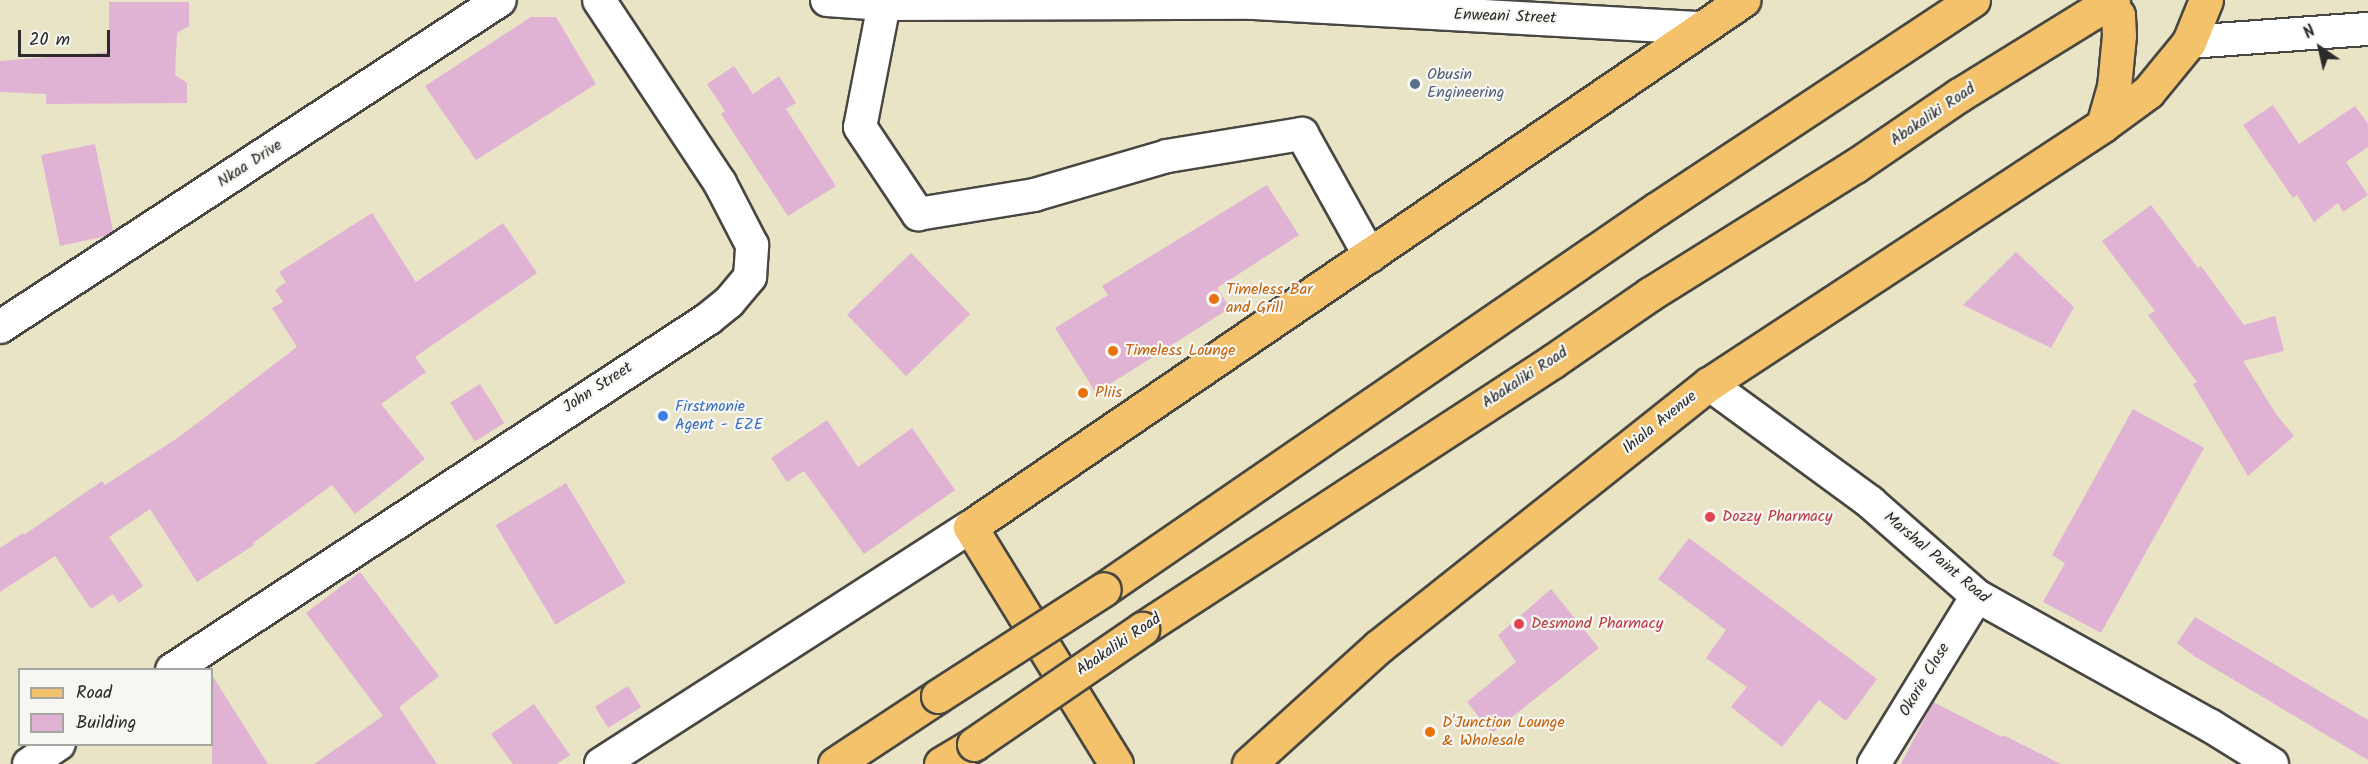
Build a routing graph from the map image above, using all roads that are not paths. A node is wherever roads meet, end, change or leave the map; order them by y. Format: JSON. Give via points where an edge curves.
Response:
{"nodes":[{"id":1,"x":500,"y":0,"type":"edge"},
{"id":2,"x":599,"y":0,"type":"edge"},
{"id":3,"x":827,"y":0,"type":"edge"},
{"id":4,"x":1743,"y":0,"type":"edge"},
{"id":5,"x":1973,"y":0,"type":"edge"},
{"id":6,"x":2206,"y":0,"type":"edge"},
{"id":7,"x":1005,"y":2,"type":"edge"},
{"id":8,"x":2110,"y":2,"type":"edge"},
{"id":9,"x":884,"y":4,"type":"junction"},
{"id":10,"x":1703,"y":28,"type":"junction"},
{"id":11,"x":2368,"y":29,"type":"edge"},
{"id":12,"x":2189,"y":42,"type":"junction"},
{"id":13,"x":2103,"y":125,"type":"junction"},
{"id":14,"x":1370,"y":256,"type":"junction"},
{"id":15,"x":0,"y":327,"type":"edge"},
{"id":16,"x":1709,"y":384,"type":"junction"},
{"id":17,"x":970,"y":527,"type":"junction"},
{"id":18,"x":1977,"y":596,"type":"junction"},
{"id":19,"x":174,"y":668,"type":"edge"},
{"id":20,"x":56,"y":746,"type":"edge"},
{"id":21,"x":29,"y":764,"type":"edge"},
{"id":22,"x":601,"y":764,"type":"edge"},
{"id":23,"x":835,"y":764,"type":"edge"},
{"id":24,"x":941,"y":764,"type":"edge"},
{"id":25,"x":1116,"y":764,"type":"edge"},
{"id":26,"x":1249,"y":764,"type":"edge"},
{"id":27,"x":1874,"y":764,"type":"edge"},
{"id":28,"x":2272,"y":764,"type":"edge"}],
"edges":[{"from":1,"to":15,"type":"street","name":"Nkaa Drive"},
{"from":2,"to":19,"type":"street","name":"John Street","via":[[720,183],[752,245],[750,278],[708,319]]},
{"from":3,"to":9,"type":"street","name":"Enweani Street"},
{"from":4,"to":10,"type":"main road"},
{"from":5,"to":23,"type":"main road","bridge":true,"via":[[1657,209],[1104,589]]},
{"from":6,"to":12,"type":"main road","name":"Ihiala Avenue"},
{"from":7,"to":9,"type":"street","name":"Enweani Street"},
{"from":7,"to":10,"type":"street","name":"Enweani Street","via":[[1252,3]]},
{"from":8,"to":13,"type":"main road","via":[[2118,15],[2119,35],[2114,87]]},
{"from":8,"to":24,"type":"main road","name":"Abakaliki Road","bridge":true,"via":[[1650,294]]},
{"from":9,"to":14,"type":"street","via":[[860,126],[918,214],[1034,195],[1167,156],[1302,134]]},
{"from":10,"to":14,"type":"main road"},
{"from":11,"to":12,"type":"street"},
{"from":12,"to":13,"type":"main road","name":"Ihiala Avenue","via":[[2148,92]]},
{"from":13,"to":16,"type":"main road","name":"Ihiala Avenue"},
{"from":14,"to":17,"type":"main road"},
{"from":16,"to":18,"type":"street","name":"Marshal Paint Road","via":[[1870,502]]},
{"from":16,"to":26,"type":"main road","name":"Ihiala Avenue","via":[[1378,647]]},
{"from":17,"to":22,"type":"street"},
{"from":17,"to":25,"type":"main road"},
{"from":18,"to":27,"type":"street","name":"Okorie Close"},
{"from":18,"to":28,"type":"street","name":"Marshal Paint Road"},
{"from":20,"to":21,"type":"street"}]}
